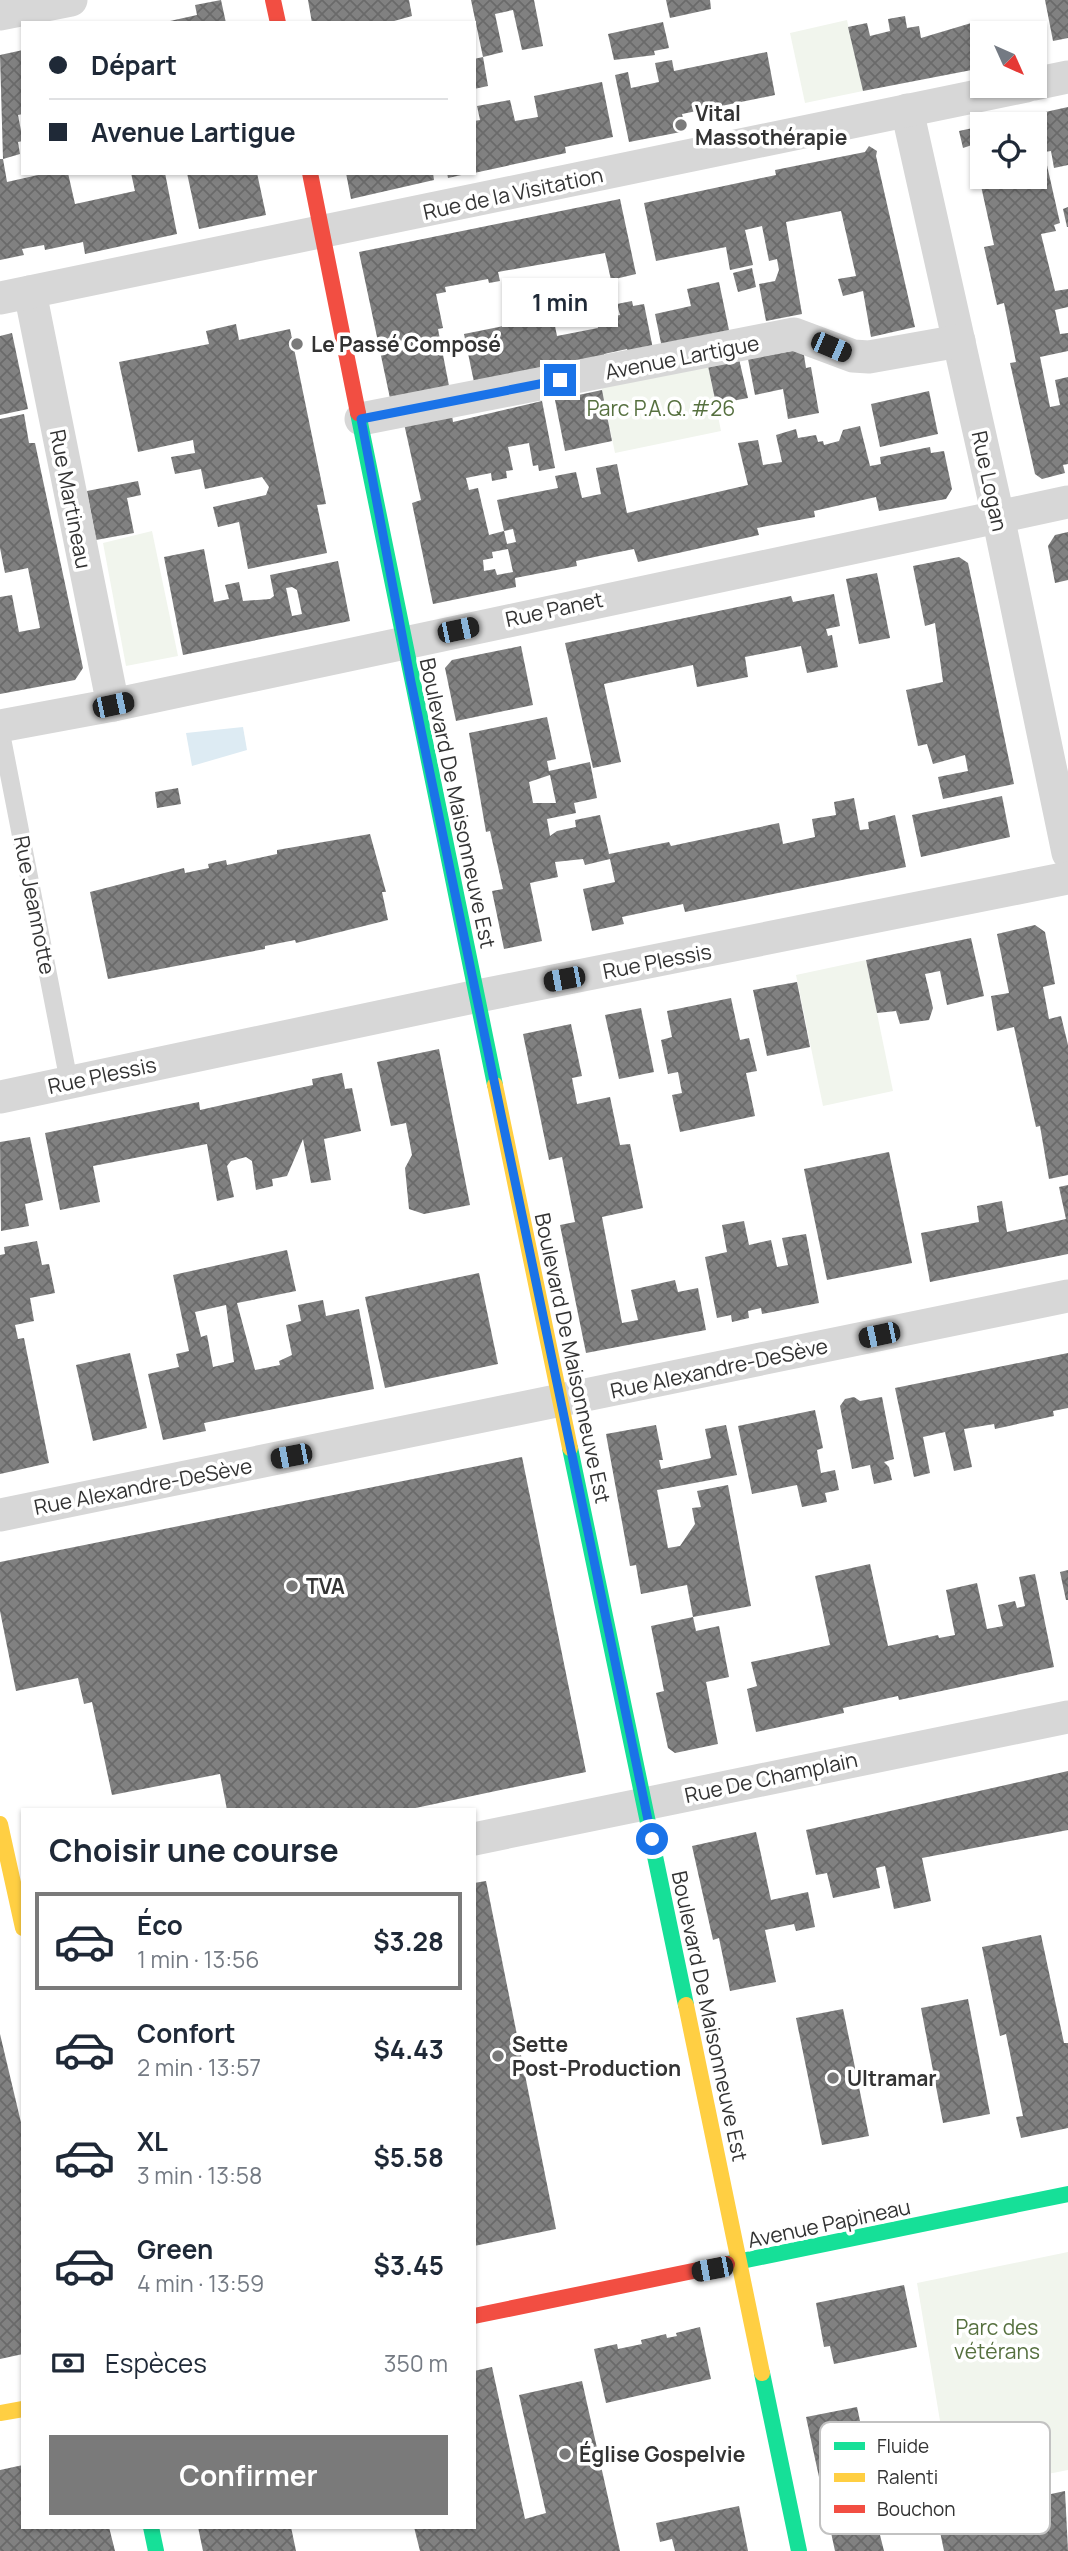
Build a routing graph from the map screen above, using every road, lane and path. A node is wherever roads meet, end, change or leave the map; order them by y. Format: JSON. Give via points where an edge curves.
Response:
{"nodes":[{"id":1,"x":71,"y":0,"type":"edge"},
{"id":2,"x":273,"y":0,"type":"edge"},
{"id":3,"x":0,"y":14,"type":"edge"},
{"id":4,"x":278,"y":21,"type":"edge"},
{"id":5,"x":1068,"y":77,"type":"edge"},
{"id":6,"x":1047,"y":81,"type":"edge"},
{"id":7,"x":970,"y":97,"type":"edge"},
{"id":8,"x":907,"y":110,"type":"junction"},
{"id":9,"x":310,"y":175,"type":"edge"},
{"id":10,"x":323,"y":232,"type":"junction"},
{"id":11,"x":15,"y":295,"type":"edge"},
{"id":12,"x":959,"y":341,"type":"junction"},
{"id":13,"x":361,"y":419,"type":"junction"},
{"id":14,"x":1068,"y":502,"type":"edge"},
{"id":15,"x":998,"y":516,"type":"junction"},
{"id":16,"x":403,"y":642,"type":"junction"},
{"id":17,"x":113,"y":705,"type":"junction"},
{"id":18,"x":0,"y":727,"type":"edge"},
{"id":19,"x":1068,"y":853,"type":"edge"},
{"id":20,"x":1068,"y":878,"type":"edge"},
{"id":21,"x":478,"y":996,"type":"junction"},
{"id":22,"x":69,"y":1082,"type":"junction"},
{"id":23,"x":0,"y":1097,"type":"edge"},
{"id":24,"x":1068,"y":1296,"type":"edge"},
{"id":25,"x":561,"y":1400,"type":"junction"},
{"id":26,"x":0,"y":1515,"type":"edge"},
{"id":27,"x":1068,"y":1717,"type":"edge"},
{"id":28,"x":646,"y":1804,"type":"junction"},
{"id":29,"x":0,"y":1824,"type":"edge"},
{"id":30,"x":476,"y":1839,"type":"edge"},
{"id":31,"x":21,"y":1919,"type":"edge"},
{"id":32,"x":21,"y":1934,"type":"edge"},
{"id":33,"x":0,"y":1939,"type":"edge"},
{"id":34,"x":1068,"y":2194,"type":"edge"},
{"id":35,"x":741,"y":2263,"type":"junction"},
{"id":36,"x":476,"y":2316,"type":"edge"},
{"id":37,"x":21,"y":2409,"type":"edge"},
{"id":38,"x":0,"y":2413,"type":"edge"},
{"id":39,"x":151,"y":2529,"type":"edge"},
{"id":40,"x":156,"y":2551,"type":"edge"},
{"id":41,"x":799,"y":2551,"type":"edge"}],
"edges":[{"from":1,"to":3,"type":"street"},
{"from":2,"to":4,"type":"street"},
{"from":5,"to":6,"type":"street"},
{"from":7,"to":8,"type":"street","name":"Rue de la Visitation"},
{"from":8,"to":10,"type":"street","name":"Rue de la Visitation"},
{"from":8,"to":12,"type":"street","name":"Rue Logan"},
{"from":9,"to":10,"type":"street","name":"Boulevard De Maisonneuve Est"},
{"from":10,"to":11,"type":"street","name":"Rue de la Visitation"},
{"from":10,"to":13,"type":"street","name":"Boulevard De Maisonneuve Est"},
{"from":11,"to":17,"type":"street","name":"Rue Martineau"},
{"from":12,"to":13,"type":"street","name":"Avenue Lartigue","via":[[869,357],[853,356],[794,334]]},
{"from":12,"to":15,"type":"street","name":"Rue Logan"},
{"from":13,"to":16,"type":"street","name":"Boulevard De Maisonneuve Est"},
{"from":14,"to":15,"type":"street","name":"Rue Panet"},
{"from":15,"to":16,"type":"street","name":"Rue Panet"},
{"from":15,"to":19,"type":"street","name":"Rue Logan"},
{"from":16,"to":17,"type":"street","name":"Rue Panet"},
{"from":16,"to":21,"type":"street","name":"Boulevard De Maisonneuve Est"},
{"from":17,"to":18,"type":"street","name":"Rue Panet"},
{"from":18,"to":22,"type":"lane","name":"Rue Jeannotte"},
{"from":20,"to":21,"type":"street","name":"Rue Plessis"},
{"from":21,"to":22,"type":"street","name":"Rue Plessis"},
{"from":21,"to":25,"type":"street","name":"Boulevard De Maisonneuve Est"},
{"from":22,"to":23,"type":"street","name":"Rue Plessis"},
{"from":24,"to":25,"type":"street","name":"Rue Alexandre-DeSève"},
{"from":25,"to":26,"type":"street","name":"Rue Alexandre-DeSève"},
{"from":25,"to":28,"type":"street","name":"Boulevard De Maisonneuve Est"},
{"from":27,"to":28,"type":"street","name":"Rue De Champlain"},
{"from":28,"to":30,"type":"street","name":"Rue De Champlain"},
{"from":28,"to":35,"type":"street","name":"Boulevard De Maisonneuve Est"},
{"from":29,"to":31,"type":"street"},
{"from":32,"to":33,"type":"street"},
{"from":34,"to":35,"type":"street","name":"Avenue Papineau"},
{"from":35,"to":36,"type":"street","name":"Avenue Papineau"},
{"from":35,"to":41,"type":"street","name":"Boulevard De Maisonneuve Est"},
{"from":37,"to":38,"type":"street"},
{"from":39,"to":40,"type":"street"}]}
